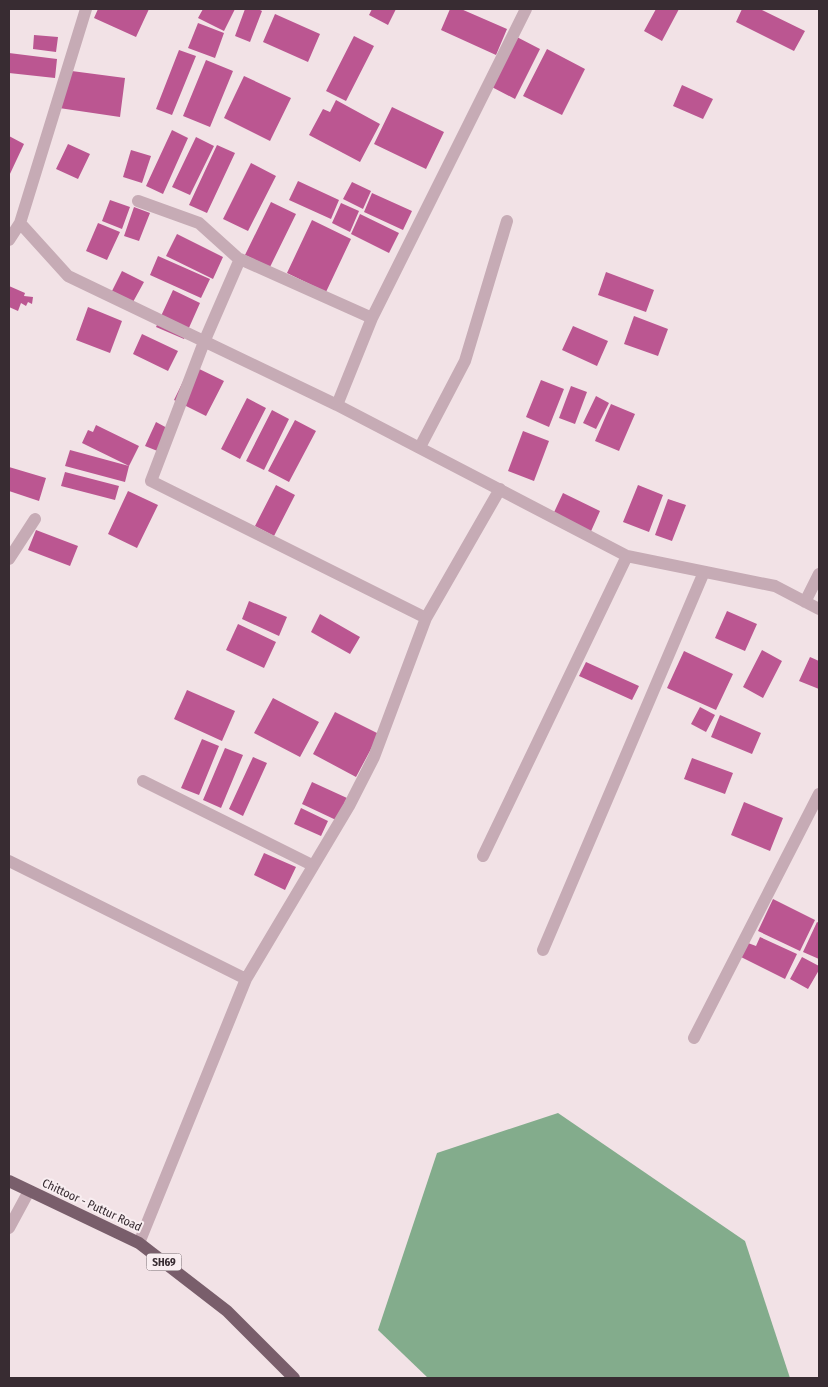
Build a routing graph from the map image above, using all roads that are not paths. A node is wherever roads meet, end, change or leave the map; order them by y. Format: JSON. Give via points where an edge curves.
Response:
{"nodes":[{"id":1,"x":86,"y":9,"type":"edge"},
{"id":2,"x":526,"y":9,"type":"edge"},
{"id":3,"x":138,"y":202,"type":"dead end"},
{"id":4,"x":508,"y":221,"type":"dead end"},
{"id":5,"x":20,"y":223,"type":"junction"},
{"id":6,"x":9,"y":240,"type":"edge"},
{"id":7,"x":240,"y":260,"type":"junction"},
{"id":8,"x":372,"y":318,"type":"junction"},
{"id":9,"x":204,"y":342,"type":"junction"},
{"id":10,"x":337,"y":405,"type":"junction"},
{"id":11,"x":420,"y":447,"type":"junction"},
{"id":12,"x":500,"y":489,"type":"junction"},
{"id":13,"x":35,"y":518,"type":"dead end"},
{"id":14,"x":627,"y":556,"type":"junction"},
{"id":15,"x":9,"y":559,"type":"edge"},
{"id":16,"x":704,"y":572,"type":"junction"},
{"id":17,"x":819,"y":574,"type":"edge"},
{"id":18,"x":805,"y":602,"type":"junction"},
{"id":19,"x":819,"y":609,"type":"edge"},
{"id":20,"x":426,"y":618,"type":"junction"},
{"id":21,"x":143,"y":781,"type":"dead end"},
{"id":22,"x":819,"y":794,"type":"edge"},
{"id":23,"x":483,"y":856,"type":"dead end"},
{"id":24,"x":9,"y":861,"type":"edge"},
{"id":25,"x":312,"y":865,"type":"junction"},
{"id":26,"x":543,"y":950,"type":"dead end"},
{"id":27,"x":246,"y":979,"type":"junction"},
{"id":28,"x":694,"y":1038,"type":"dead end"},
{"id":29,"x":9,"y":1181,"type":"edge"},
{"id":30,"x":29,"y":1190,"type":"junction"},
{"id":31,"x":9,"y":1228,"type":"edge"},
{"id":32,"x":140,"y":1242,"type":"junction"},
{"id":33,"x":294,"y":1378,"type":"edge"}],
"edges":[{"from":1,"to":5,"type":"street"},
{"from":2,"to":8,"type":"street"},
{"from":3,"to":7,"type":"street","via":[[199,223]]},
{"from":4,"to":11,"type":"street","via":[[465,361]]},
{"from":5,"to":6,"type":"street"},
{"from":5,"to":9,"type":"street","via":[[68,276]]},
{"from":7,"to":8,"type":"street"},
{"from":7,"to":9,"type":"street"},
{"from":8,"to":10,"type":"street"},
{"from":9,"to":10,"type":"street"},
{"from":9,"to":20,"type":"street","via":[[151,481]]},
{"from":10,"to":11,"type":"street"},
{"from":11,"to":12,"type":"street"},
{"from":12,"to":14,"type":"street"},
{"from":12,"to":20,"type":"street"},
{"from":13,"to":15,"type":"street"},
{"from":14,"to":16,"type":"street"},
{"from":14,"to":23,"type":"street"},
{"from":16,"to":18,"type":"street","via":[[775,586]]},
{"from":16,"to":26,"type":"street"},
{"from":17,"to":18,"type":"street"},
{"from":18,"to":19,"type":"street"},
{"from":20,"to":25,"type":"street","via":[[374,757],[349,806]]},
{"from":21,"to":25,"type":"street"},
{"from":22,"to":28,"type":"street"},
{"from":24,"to":27,"type":"street"},
{"from":25,"to":27,"type":"street"},
{"from":27,"to":32,"type":"street"},
{"from":29,"to":30,"type":"main road","name":"Chittoor - Puttur Road","number":"SH69"},
{"from":30,"to":31,"type":"street"},
{"from":30,"to":32,"type":"main road","name":"Chittoor - Puttur Road","number":"SH69"},
{"from":32,"to":33,"type":"main road","name":"Chittoor - Puttur Road","number":"SH69","via":[[226,1311]]}]}
